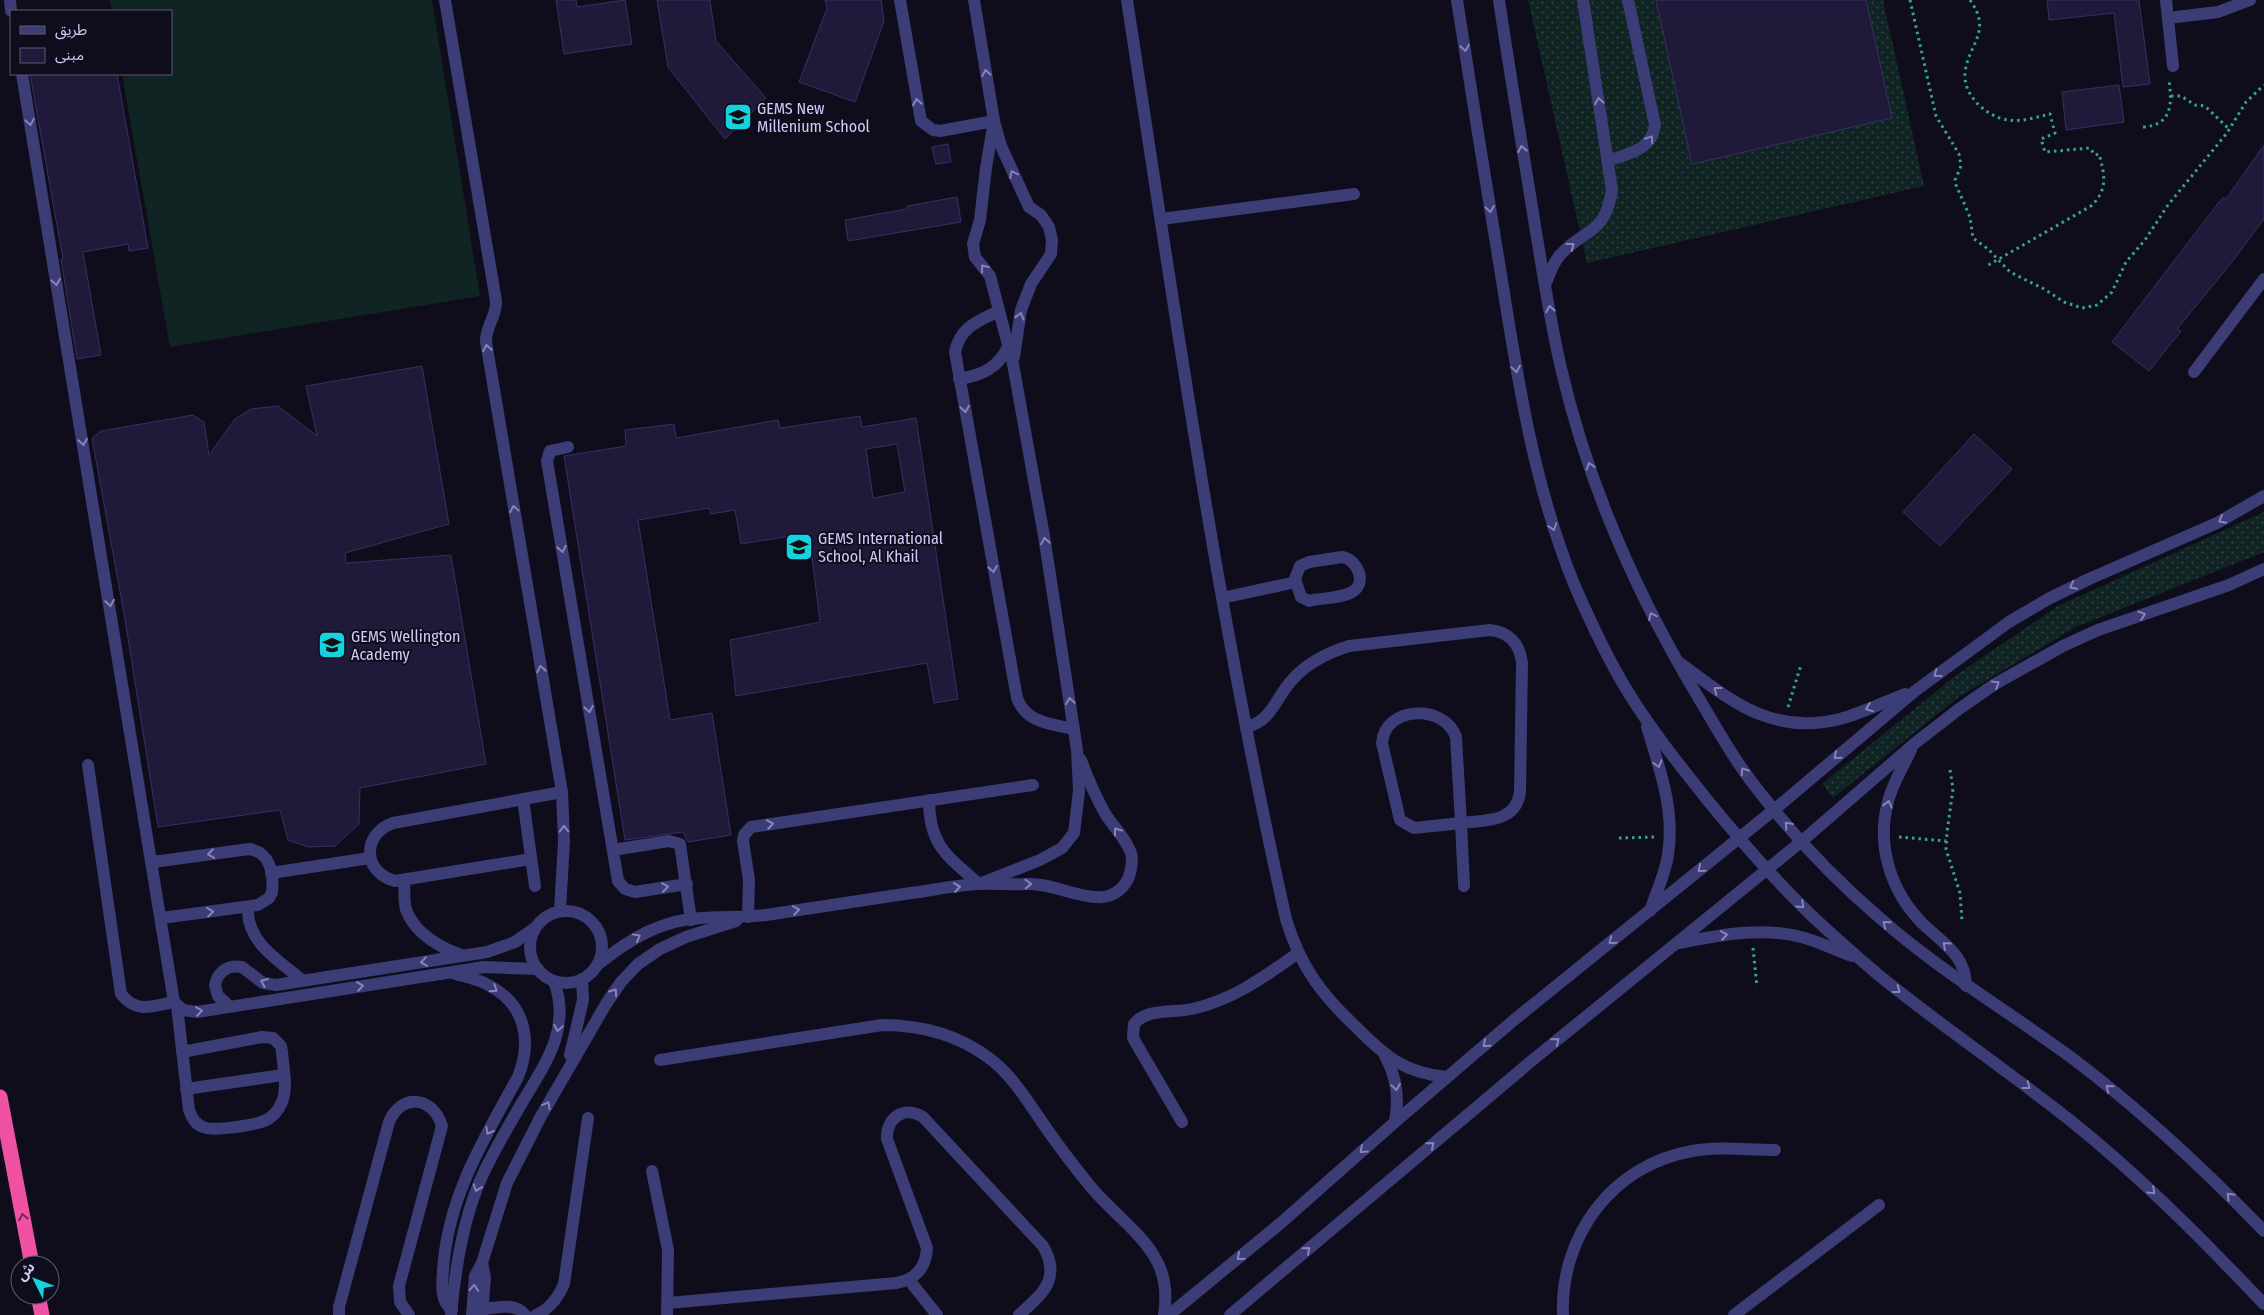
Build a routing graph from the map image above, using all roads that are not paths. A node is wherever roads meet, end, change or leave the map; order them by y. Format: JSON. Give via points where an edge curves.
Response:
{"nodes":[{"id":1,"x":445,"y":0,"type":"edge"},
{"id":2,"x":900,"y":0,"type":"edge"},
{"id":3,"x":974,"y":0,"type":"edge"},
{"id":4,"x":1126,"y":0,"type":"edge"},
{"id":5,"x":1457,"y":0,"type":"edge"},
{"id":6,"x":1499,"y":0,"type":"edge"},
{"id":7,"x":1583,"y":0,"type":"edge"},
{"id":8,"x":1628,"y":0,"type":"edge"},
{"id":9,"x":2166,"y":0,"type":"edge"},
{"id":10,"x":2250,"y":0,"type":"edge"},
{"id":11,"x":2168,"y":18,"type":"junction"},
{"id":12,"x":2173,"y":66,"type":"road end"},
{"id":13,"x":22,"y":75,"type":"edge"},
{"id":14,"x":994,"y":121,"type":"junction"},
{"id":15,"x":1608,"y":161,"type":"junction"},
{"id":16,"x":1354,"y":194,"type":"dead end"},
{"id":17,"x":1161,"y":219,"type":"junction"},
{"id":18,"x":2264,"y":278,"type":"edge"},
{"id":19,"x":1545,"y":286,"type":"junction"},
{"id":20,"x":999,"y":311,"type":"junction"},
{"id":21,"x":1008,"y":347,"type":"junction"},
{"id":22,"x":1013,"y":364,"type":"junction"},
{"id":23,"x":2194,"y":372,"type":"dead end"},
{"id":24,"x":959,"y":379,"type":"junction"},
{"id":25,"x":568,"y":447,"type":"dead end"},
{"id":26,"x":2264,"y":496,"type":"edge"},
{"id":27,"x":2264,"y":569,"type":"edge"},
{"id":28,"x":1296,"y":582,"type":"junction"},
{"id":29,"x":1222,"y":598,"type":"junction"},
{"id":30,"x":1675,"y":659,"type":"junction"},
{"id":31,"x":1915,"y":691,"type":"junction"},
{"id":32,"x":1644,"y":717,"type":"junction"},
{"id":33,"x":1246,"y":727,"type":"junction"},
{"id":34,"x":1074,"y":728,"type":"junction"},
{"id":35,"x":1914,"y":744,"type":"junction"},
{"id":36,"x":1077,"y":750,"type":"junction"},
{"id":37,"x":88,"y":765,"type":"dead end"},
{"id":38,"x":1034,"y":785,"type":"dead end"},
{"id":39,"x":562,"y":792,"type":"junction"},
{"id":40,"x":523,"y":799,"type":"junction"},
{"id":41,"x":929,"y":800,"type":"junction"},
{"id":42,"x":1775,"y":809,"type":"junction"},
{"id":43,"x":1461,"y":822,"type":"junction"},
{"id":44,"x":1739,"y":838,"type":"junction"},
{"id":45,"x":1802,"y":841,"type":"junction"},
{"id":46,"x":613,"y":850,"type":"junction"},
{"id":47,"x":370,"y":858,"type":"junction"},
{"id":48,"x":532,"y":859,"type":"junction"},
{"id":49,"x":153,"y":862,"type":"junction"},
{"id":50,"x":1766,"y":870,"type":"junction"},
{"id":51,"x":271,"y":873,"type":"junction"},
{"id":52,"x":404,"y":881,"type":"junction"},
{"id":53,"x":687,"y":884,"type":"junction"},
{"id":54,"x":979,"y":884,"type":"junction"},
{"id":55,"x":536,"y":886,"type":"dead end"},
{"id":56,"x":1464,"y":886,"type":"dead end"},
{"id":57,"x":248,"y":907,"type":"junction"},
{"id":58,"x":1650,"y":910,"type":"junction"},
{"id":59,"x":560,"y":911,"type":"junction"},
{"id":60,"x":748,"y":917,"type":"junction"},
{"id":61,"x":162,"y":918,"type":"junction"},
{"id":62,"x":691,"y":920,"type":"junction"},
{"id":63,"x":535,"y":928,"type":"junction"},
{"id":64,"x":1676,"y":944,"type":"junction"},
{"id":65,"x":1298,"y":953,"type":"junction"},
{"id":66,"x":464,"y":956,"type":"junction"},
{"id":67,"x":1859,"y":958,"type":"junction"},
{"id":68,"x":597,"y":965,"type":"junction"},
{"id":69,"x":538,"y":969,"type":"junction"},
{"id":70,"x":448,"y":972,"type":"junction"},
{"id":71,"x":582,"y":979,"type":"junction"},
{"id":72,"x":302,"y":980,"type":"junction"},
{"id":73,"x":554,"y":980,"type":"junction"},
{"id":74,"x":1966,"y":986,"type":"junction"},
{"id":75,"x":176,"y":1004,"type":"junction"},
{"id":76,"x":229,"y":1006,"type":"junction"},
{"id":77,"x":182,"y":1052,"type":"junction"},
{"id":78,"x":1383,"y":1054,"type":"junction"},
{"id":79,"x":660,"y":1060,"type":"dead end"},
{"id":80,"x":283,"y":1075,"type":"junction"},
{"id":81,"x":1447,"y":1076,"type":"junction"},
{"id":82,"x":562,"y":1079,"type":"junction"},
{"id":83,"x":186,"y":1089,"type":"junction"},
{"id":84,"x":0,"y":1097,"type":"edge"},
{"id":85,"x":588,"y":1118,"type":"dead end"},
{"id":86,"x":1182,"y":1122,"type":"dead end"},
{"id":87,"x":1395,"y":1122,"type":"junction"},
{"id":88,"x":1775,"y":1150,"type":"dead end"},
{"id":89,"x":652,"y":1171,"type":"dead end"},
{"id":90,"x":1879,"y":1205,"type":"dead end"},
{"id":91,"x":2264,"y":1231,"type":"edge"},
{"id":92,"x":30,"y":1255,"type":"edge"},
{"id":93,"x":909,"y":1280,"type":"junction"},
{"id":94,"x":2264,"y":1304,"type":"edge"},
{"id":95,"x":667,"y":1309,"type":"edge"},
{"id":96,"x":451,"y":1312,"type":"edge"},
{"id":97,"x":479,"y":1313,"type":"edge"},
{"id":98,"x":339,"y":1315,"type":"edge"},
{"id":99,"x":409,"y":1315,"type":"edge"},
{"id":100,"x":526,"y":1315,"type":"edge"},
{"id":101,"x":536,"y":1315,"type":"edge"},
{"id":102,"x":937,"y":1315,"type":"edge"},
{"id":103,"x":1019,"y":1315,"type":"edge"},
{"id":104,"x":1164,"y":1315,"type":"edge"},
{"id":105,"x":1169,"y":1315,"type":"edge"},
{"id":106,"x":1230,"y":1315,"type":"edge"},
{"id":107,"x":1562,"y":1315,"type":"edge"},
{"id":108,"x":1734,"y":1315,"type":"edge"}],
"edges":[{"from":39,"to":1,"type":"street","one_way":true,"via":[[486,342],[496,301]]},
{"from":14,"to":2,"type":"street","one_way":true,"via":[[940,131],[932,130],[921,121]]},
{"from":14,"to":3,"type":"street","one_way":true},
{"from":4,"to":17,"type":"street"},
{"from":5,"to":32,"type":"street","one_way":true,"via":[[1516,370],[1533,456],[1556,535],[1574,582],[1612,665]]},
{"from":19,"to":6,"type":"street","one_way":true},
{"from":15,"to":7,"type":"street","one_way":true},
{"from":15,"to":8,"type":"street","one_way":true,"via":[[1646,145],[1655,125]]},
{"from":9,"to":11,"type":"street"},
{"from":10,"to":11,"type":"street","via":[[2218,12]]},
{"from":11,"to":12,"type":"street"},
{"from":13,"to":49,"type":"street","one_way":true},
{"from":20,"to":14,"type":"street","one_way":true,"via":[[990,276],[976,257],[973,244],[980,220]]},
{"from":22,"to":14,"type":"street","one_way":true,"via":[[1021,310],[1031,284],[1051,254],[1052,240],[1049,227],[1030,207],[1013,174]]},
{"from":19,"to":15,"type":"street","one_way":true,"via":[[1559,256],[1589,233],[1606,213],[1612,190]]},
{"from":16,"to":17,"type":"street"},
{"from":17,"to":29,"type":"street"},
{"from":18,"to":23,"type":"street"},
{"from":30,"to":19,"type":"street","one_way":true,"via":[[1641,594],[1588,463],[1561,369]]},
{"from":20,"to":21,"type":"street"},
{"from":20,"to":24,"type":"street","via":[[972,324],[960,336],[955,352]]},
{"from":21,"to":22,"type":"street"},
{"from":21,"to":24,"type":"street","via":[[999,362],[986,372]]},
{"from":34,"to":22,"type":"street","one_way":true},
{"from":24,"to":34,"type":"street","one_way":true,"via":[[1016,698],[1023,711],[1034,719]]},
{"from":25,"to":46,"type":"street","one_way":true,"via":[[550,451],[547,460]]},
{"from":26,"to":31,"type":"street","one_way":true,"via":[[2217,523],[2048,599],[2009,622]]},
{"from":35,"to":27,"type":"street","one_way":true,"via":[[1995,684],[2063,646]]},
{"from":28,"to":28,"type":"street","via":[[1297,570],[1304,564],[1342,557],[1354,562],[1360,578],[1358,587],[1351,593],[1309,601],[1301,597]]},
{"from":28,"to":29,"type":"street"},
{"from":29,"to":33,"type":"street"},
{"from":31,"to":30,"type":"street","one_way":true,"via":[[1842,718],[1806,724],[1784,722],[1739,706]]},
{"from":42,"to":30,"type":"street","one_way":true,"via":[[1749,779]]},
{"from":31,"to":42,"type":"street","one_way":true},
{"from":32,"to":44,"type":"street"},
{"from":32,"to":58,"type":"street","one_way":true,"via":[[1671,816],[1668,857]]},
{"from":33,"to":43,"type":"street","via":[[1255,725],[1270,714],[1282,692],[1304,668],[1333,651],[1349,646],[1498,630],[1513,639],[1521,654],[1519,800],[1505,817]]},
{"from":33,"to":65,"type":"street","via":[[1286,919]]},
{"from":34,"to":36,"type":"street"},
{"from":35,"to":45,"type":"street"},
{"from":74,"to":35,"type":"street","one_way":true,"via":[[1965,970],[1958,955],[1922,922],[1898,892],[1886,855],[1884,836],[1888,801]]},
{"from":36,"to":54,"type":"street","via":[[1078,812],[1069,841],[1040,860]]},
{"from":54,"to":36,"type":"street","one_way":true,"via":[[1043,884],[1086,898],[1098,898],[1110,895],[1128,879],[1131,855],[1127,843],[1094,793]]},
{"from":37,"to":75,"type":"street","via":[[121,994],[137,1007]]},
{"from":38,"to":41,"type":"street"},
{"from":39,"to":40,"type":"street"},
{"from":59,"to":39,"type":"street","one_way":true,"via":[[564,841]]},
{"from":40,"to":47,"type":"street","via":[[384,826],[372,840]]},
{"from":40,"to":48,"type":"street"},
{"from":41,"to":54,"type":"street","via":[[932,833],[937,843],[944,854]]},
{"from":60,"to":41,"type":"street","one_way":true,"via":[[749,880],[743,841],[751,827]]},
{"from":42,"to":44,"type":"street"},
{"from":45,"to":42,"type":"street","one_way":true},
{"from":43,"to":43,"type":"street","via":[[1414,828],[1400,820],[1382,743],[1386,727],[1392,721],[1406,715],[1431,715],[1444,719],[1454,729]]},
{"from":43,"to":56,"type":"street"},
{"from":44,"to":50,"type":"street"},
{"from":44,"to":58,"type":"street","one_way":true},
{"from":45,"to":50,"type":"street"},
{"from":74,"to":45,"type":"street","one_way":true,"via":[[1883,922]]},
{"from":46,"to":53,"type":"street","one_way":true,"via":[[618,881],[625,889],[634,892]]},
{"from":46,"to":53,"type":"street","via":[[673,840],[682,848]]},
{"from":47,"to":51,"type":"street"},
{"from":47,"to":52,"type":"street","via":[[379,874],[386,879]]},
{"from":48,"to":52,"type":"street"},
{"from":48,"to":55,"type":"street"},
{"from":51,"to":49,"type":"street","one_way":true,"via":[[270,863],[262,852],[249,849]]},
{"from":49,"to":61,"type":"street"},
{"from":50,"to":64,"type":"street"},
{"from":50,"to":67,"type":"street","one_way":true},
{"from":51,"to":57,"type":"street","via":[[272,886],[268,898],[258,906]]},
{"from":52,"to":66,"type":"street","via":[[406,912],[415,924],[437,944]]},
{"from":53,"to":62,"type":"street"},
{"from":60,"to":54,"type":"street","one_way":true},
{"from":61,"to":57,"type":"street","one_way":true},
{"from":57,"to":72,"type":"street","via":[[249,922],[259,943]]},
{"from":58,"to":81,"type":"street","one_way":true},
{"from":59,"to":63,"type":"street","via":[[546,917]]},
{"from":59,"to":68,"type":"street","via":[[580,913],[596,926],[602,945]]},
{"from":60,"to":62,"type":"street"},
{"from":82,"to":60,"type":"street","one_way":true,"via":[[606,1004],[638,964],[686,937]]},
{"from":61,"to":75,"type":"street","via":[[171,993]]},
{"from":68,"to":62,"type":"street","one_way":true,"via":[[621,946],[654,928]]},
{"from":63,"to":66,"type":"street","via":[[501,948]]},
{"from":63,"to":69,"type":"street","via":[[530,949]]},
{"from":64,"to":67,"type":"street","one_way":true,"via":[[1752,932],[1782,933]]},
{"from":106,"to":64,"type":"street","one_way":true},
{"from":65,"to":78,"type":"street","via":[[1327,999]]},
{"from":65,"to":86,"type":"street","via":[[1229,997],[1192,1009],[1145,1014],[1134,1024],[1133,1038]]},
{"from":66,"to":72,"type":"street","one_way":true},
{"from":67,"to":94,"type":"street","one_way":true,"via":[[2076,1125],[2204,1240]]},
{"from":68,"to":71,"type":"street"},
{"from":69,"to":70,"type":"street","via":[[502,966]]},
{"from":69,"to":73,"type":"street"},
{"from":76,"to":70,"type":"street","one_way":true},
{"from":70,"to":96,"type":"street","one_way":true,"via":[[485,983],[505,996],[516,1010],[526,1043],[525,1061],[466,1176],[448,1227],[443,1284],[445,1303]]},
{"from":71,"to":73,"type":"street"},
{"from":71,"to":82,"type":"street","via":[[584,989],[580,1016]]},
{"from":72,"to":76,"type":"street","one_way":true,"via":[[270,986],[242,967],[227,968],[221,972],[215,985],[218,996]]},
{"from":73,"to":96,"type":"street","one_way":true,"via":[[560,996],[560,1015],[553,1049],[479,1183],[467,1218]]},
{"from":91,"to":74,"type":"street","one_way":true,"via":[[2197,1163],[2109,1087]]},
{"from":75,"to":76,"type":"street","one_way":true,"via":[[190,1012]]},
{"from":75,"to":77,"type":"street"},
{"from":77,"to":80,"type":"street","via":[[268,1036],[281,1046]]},
{"from":77,"to":83,"type":"street"},
{"from":78,"to":81,"type":"street","via":[[1413,1071]]},
{"from":78,"to":87,"type":"street","one_way":true,"via":[[1397,1086]]},
{"from":79,"to":104,"type":"street","via":[[882,1025],[928,1029],[970,1045],[1007,1073],[1090,1186],[1149,1248],[1164,1280]]},
{"from":80,"to":83,"type":"street"},
{"from":80,"to":83,"type":"street","via":[[285,1089],[276,1113],[254,1124],[205,1128],[197,1124],[192,1118]]},
{"from":81,"to":87,"type":"street"},
{"from":97,"to":82,"type":"street","one_way":true,"via":[[485,1277],[482,1263],[507,1183]]},
{"from":92,"to":84,"type":"highway","one_way":true},
{"from":85,"to":101,"type":"street","via":[[564,1284],[555,1301]]},
{"from":87,"to":105,"type":"street","one_way":true,"via":[[1282,1222]]},
{"from":88,"to":107,"type":"street","via":[[1692,1151],[1650,1165],[1630,1176],[1598,1206],[1575,1243],[1563,1286]]},
{"from":89,"to":95,"type":"street","via":[[668,1250]]},
{"from":90,"to":108,"type":"street"},
{"from":93,"to":95,"type":"street"},
{"from":93,"to":102,"type":"street"},
{"from":93,"to":103,"type":"street","via":[[921,1270],[927,1248],[887,1139],[892,1120],[904,1112],[923,1117],[1048,1254],[1048,1284]]},
{"from":97,"to":100,"type":"street","via":[[514,1307]]},
{"from":98,"to":99,"type":"street","via":[[392,1113],[399,1106],[417,1101],[434,1109],[442,1126],[399,1286],[400,1302]]}]}
